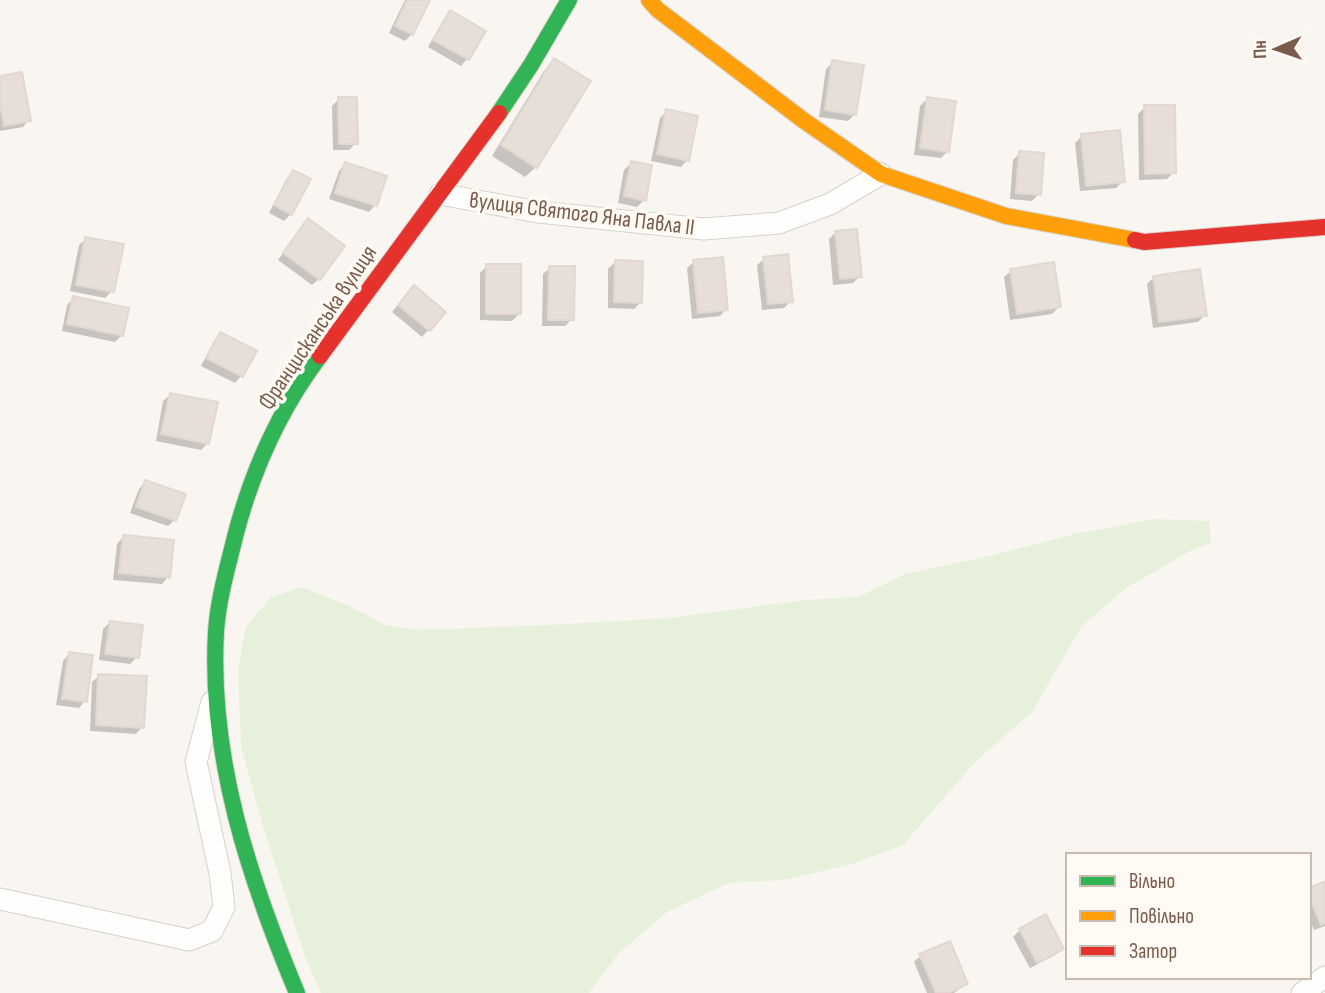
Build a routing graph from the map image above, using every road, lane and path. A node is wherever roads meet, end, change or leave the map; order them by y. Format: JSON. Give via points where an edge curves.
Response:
{"nodes":[{"id":1,"x":569,"y":0,"type":"edge"},
{"id":2,"x":649,"y":0,"type":"edge"},
{"id":3,"x":881,"y":174,"type":"junction"},
{"id":4,"x":440,"y":194,"type":"junction"},
{"id":5,"x":1325,"y":227,"type":"edge"},
{"id":6,"x":216,"y":683,"type":"junction"},
{"id":7,"x":0,"y":899,"type":"edge"},
{"id":8,"x":1325,"y":977,"type":"edge"},
{"id":9,"x":297,"y":993,"type":"edge"},
{"id":10,"x":1302,"y":993,"type":"edge"}],
"edges":[{"from":1,"to":4,"type":"street","name":"Францисканська вулиця","via":[[545,47]]},
{"from":2,"to":3,"type":"street","via":[[803,120]]},
{"from":3,"to":4,"type":"street","name":"вулиця Святого Яна Павла II","via":[[830,204],[779,223],[704,229],[538,212]]},
{"from":3,"to":5,"type":"street","via":[[1006,216],[1144,242]]},
{"from":4,"to":6,"type":"street","name":"Францисканська вулиця","via":[[293,395],[265,448],[242,509],[224,584],[216,631]]},
{"from":6,"to":7,"type":"street","via":[[196,762],[224,907],[212,931],[189,940]]},
{"from":6,"to":9,"type":"street","name":"Францисканська вулиця","via":[[219,741],[230,799],[249,871]]},
{"from":8,"to":10,"type":"street"}]}
